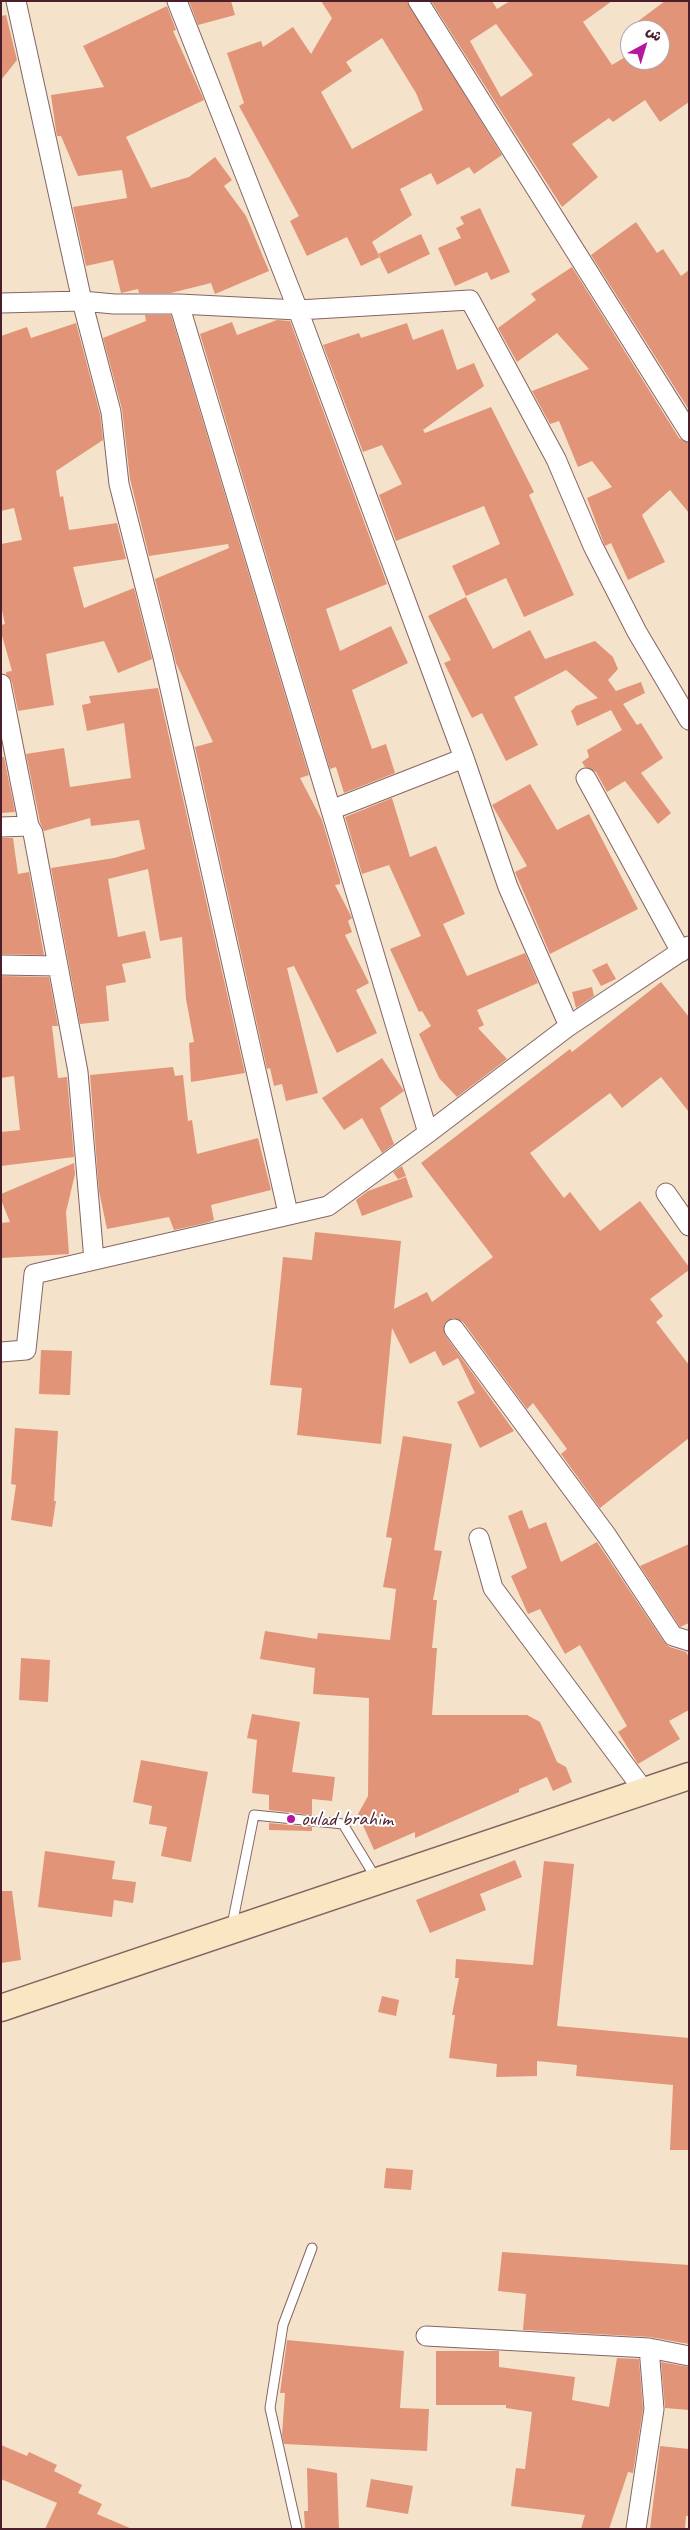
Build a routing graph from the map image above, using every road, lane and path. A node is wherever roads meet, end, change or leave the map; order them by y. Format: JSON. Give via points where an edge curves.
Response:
{"nodes":[{"id":1,"x":16,"y":1,"type":"edge"},
{"id":2,"x":177,"y":1,"type":"edge"},
{"id":3,"x":418,"y":1,"type":"edge"},
{"id":4,"x":82,"y":301,"type":"junction"},
{"id":5,"x":1,"y":303,"type":"edge"},
{"id":6,"x":179,"y":304,"type":"junction"},
{"id":7,"x":298,"y":310,"type":"junction"},
{"id":8,"x":689,"y":432,"type":"edge"},
{"id":9,"x":1,"y":684,"type":"edge"},
{"id":10,"x":689,"y":720,"type":"edge"},
{"id":11,"x":464,"y":758,"type":"junction"},
{"id":12,"x":586,"y":778,"type":"dead end"},
{"id":13,"x":331,"y":810,"type":"junction"},
{"id":14,"x":29,"y":826,"type":"junction"},
{"id":15,"x":1,"y":827,"type":"edge"},
{"id":16,"x":685,"y":949,"type":"edge"},
{"id":17,"x":1,"y":964,"type":"edge"},
{"id":18,"x":58,"y":966,"type":"junction"},
{"id":19,"x":568,"y":1026,"type":"junction"},
{"id":20,"x":428,"y":1133,"type":"junction"},
{"id":21,"x":666,"y":1193,"type":"dead end"},
{"id":22,"x":288,"y":1213,"type":"junction"},
{"id":23,"x":689,"y":1226,"type":"edge"},
{"id":24,"x":94,"y":1260,"type":"junction"},
{"id":25,"x":454,"y":1328,"type":"dead end"},
{"id":26,"x":1,"y":1352,"type":"edge"},
{"id":27,"x":479,"y":1538,"type":"dead end"},
{"id":28,"x":689,"y":1641,"type":"edge"},
{"id":29,"x":689,"y":1776,"type":"edge"},
{"id":30,"x":644,"y":1792,"type":"junction"},
{"id":31,"x":378,"y":1882,"type":"junction"},
{"id":32,"x":230,"y":1932,"type":"junction"},
{"id":33,"x":1,"y":2008,"type":"edge"},
{"id":34,"x":312,"y":2248,"type":"dead end"},
{"id":35,"x":426,"y":2336,"type":"dead end"},
{"id":36,"x":649,"y":2348,"type":"junction"},
{"id":37,"x":689,"y":2356,"type":"edge"},
{"id":38,"x":297,"y":2529,"type":"edge"},
{"id":39,"x":636,"y":2529,"type":"edge"}],
"edges":[{"from":1,"to":4,"type":"street"},
{"from":2,"to":7,"type":"street"},
{"from":3,"to":8,"type":"street"},
{"from":4,"to":5,"type":"street"},
{"from":4,"to":6,"type":"street"},
{"from":4,"to":22,"type":"street","via":[[111,412],[119,484],[163,656]]},
{"from":6,"to":7,"type":"street"},
{"from":6,"to":13,"type":"street"},
{"from":7,"to":10,"type":"street","via":[[470,300],[556,459],[593,546],[637,632]]},
{"from":7,"to":11,"type":"street"},
{"from":9,"to":14,"type":"street"},
{"from":11,"to":13,"type":"street"},
{"from":11,"to":19,"type":"street","via":[[508,887]]},
{"from":12,"to":16,"type":"street"},
{"from":13,"to":20,"type":"street"},
{"from":14,"to":15,"type":"street"},
{"from":14,"to":18,"type":"street"},
{"from":16,"to":19,"type":"street"},
{"from":17,"to":18,"type":"street"},
{"from":18,"to":24,"type":"street","via":[[78,1072]]},
{"from":19,"to":20,"type":"street"},
{"from":20,"to":22,"type":"street","via":[[328,1206]]},
{"from":21,"to":23,"type":"street"},
{"from":22,"to":24,"type":"street"},
{"from":24,"to":26,"type":"street","via":[[34,1274],[26,1350]]},
{"from":25,"to":28,"type":"street","via":[[607,1536],[673,1636]]},
{"from":27,"to":30,"type":"street","via":[[493,1588]]},
{"from":29,"to":30,"type":"main road"},
{"from":30,"to":31,"type":"main road"},
{"from":31,"to":32,"type":"main road"},
{"from":31,"to":32,"type":"lane","via":[[343,1824],[254,1815]]},
{"from":32,"to":33,"type":"main road"},
{"from":34,"to":38,"type":"lane","via":[[283,2325],[270,2408]]},
{"from":35,"to":36,"type":"street"},
{"from":36,"to":37,"type":"street"},
{"from":36,"to":39,"type":"street","via":[[654,2409]]}]}
